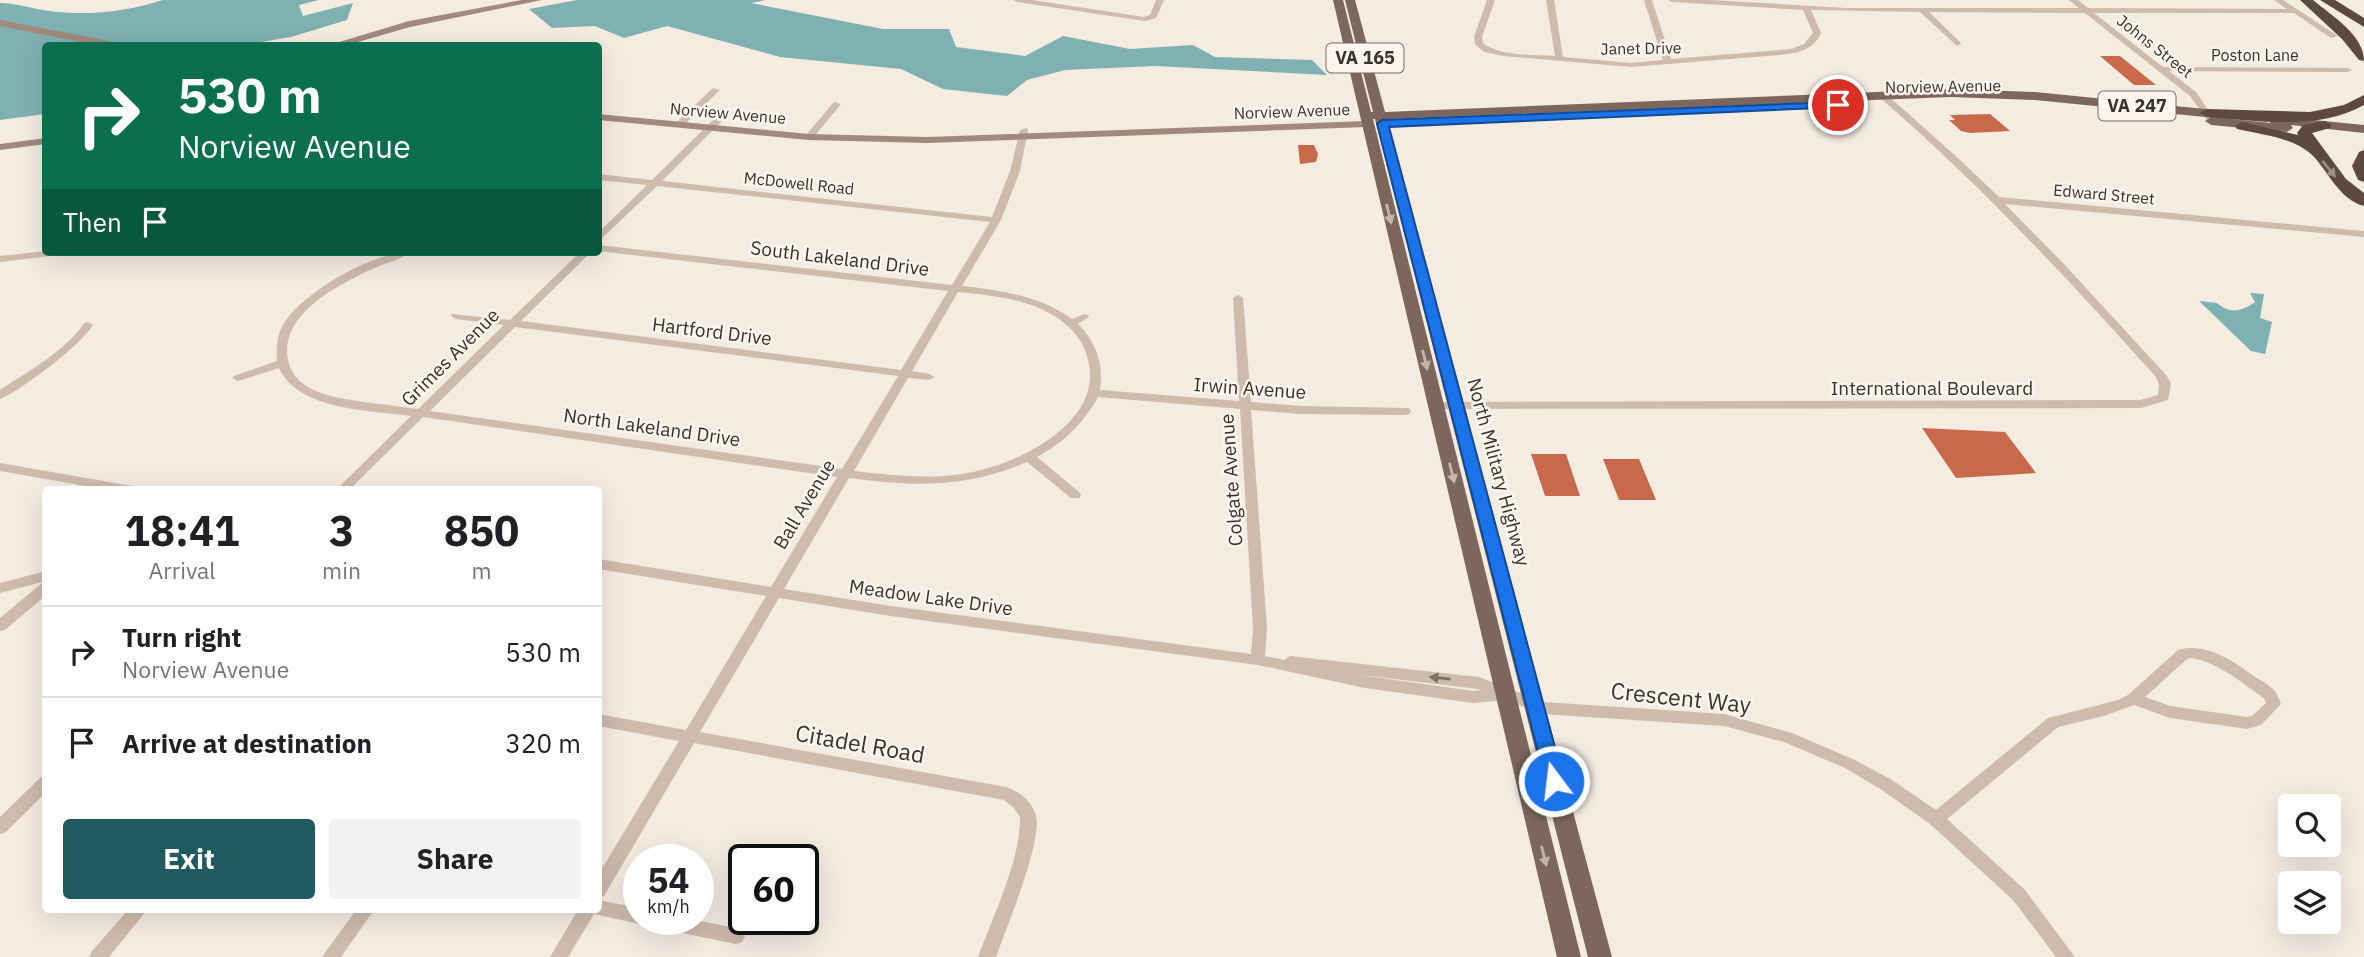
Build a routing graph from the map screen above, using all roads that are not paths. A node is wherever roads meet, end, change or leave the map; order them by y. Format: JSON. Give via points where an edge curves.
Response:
{"nodes":[{"id":1,"x":537,"y":0,"type":"edge"},
{"id":2,"x":1017,"y":0,"type":"edge"},
{"id":3,"x":1160,"y":0,"type":"edge"},
{"id":4,"x":1338,"y":0,"type":"edge"},
{"id":5,"x":1350,"y":0,"type":"edge"},
{"id":6,"x":1492,"y":0,"type":"edge"},
{"id":7,"x":1550,"y":0,"type":"edge"},
{"id":8,"x":1648,"y":0,"type":"edge"},
{"id":9,"x":1672,"y":0,"type":"edge"},
{"id":10,"x":1841,"y":0,"type":"edge"},
{"id":11,"x":2073,"y":0,"type":"edge"},
{"id":12,"x":2278,"y":0,"type":"edge"},
{"id":13,"x":2306,"y":0,"type":"edge"},
{"id":14,"x":2326,"y":0,"type":"edge"},
{"id":15,"x":2344,"y":1,"type":"edge"},
{"id":16,"x":1745,"y":2,"type":"edge"},
{"id":17,"x":1806,"y":8,"type":"junction"},
{"id":18,"x":1846,"y":9,"type":"junction"},
{"id":19,"x":1922,"y":10,"type":"junction"},
{"id":20,"x":2087,"y":10,"type":"junction"},
{"id":21,"x":2296,"y":11,"type":"junction"},
{"id":22,"x":2364,"y":11,"type":"edge"},
{"id":23,"x":449,"y":18,"type":"junction"},
{"id":24,"x":0,"y":23,"type":"edge"},
{"id":25,"x":2364,"y":23,"type":"edge"},
{"id":26,"x":0,"y":30,"type":"edge"},
{"id":27,"x":2334,"y":36,"type":"dead end"},
{"id":28,"x":2364,"y":36,"type":"edge"},
{"id":29,"x":57,"y":42,"type":"edge"},
{"id":30,"x":98,"y":42,"type":"edge"},
{"id":31,"x":344,"y":42,"type":"edge"},
{"id":32,"x":366,"y":42,"type":"edge"},
{"id":33,"x":1956,"y":44,"type":"dead end"},
{"id":34,"x":2364,"y":57,"type":"edge"},
{"id":35,"x":1559,"y":59,"type":"junction"},
{"id":36,"x":1668,"y":63,"type":"junction"},
{"id":37,"x":2162,"y":69,"type":"junction"},
{"id":38,"x":2348,"y":70,"type":"dead end"},
{"id":39,"x":716,"y":90,"type":"dead end"},
{"id":40,"x":1887,"y":99,"type":"junction"},
{"id":41,"x":2364,"y":99,"type":"edge"},
{"id":42,"x":837,"y":104,"type":"dead end"},
{"id":43,"x":602,"y":110,"type":"edge"},
{"id":44,"x":602,"y":117,"type":"edge"},
{"id":45,"x":2210,"y":117,"type":"junction"},
{"id":46,"x":1374,"y":120,"type":"junction"},
{"id":47,"x":683,"y":121,"type":"junction"},
{"id":48,"x":714,"y":124,"type":"junction"},
{"id":49,"x":2325,"y":125,"type":"junction"},
{"id":50,"x":2364,"y":129,"type":"edge"},
{"id":51,"x":2304,"y":130,"type":"junction"},
{"id":52,"x":813,"y":133,"type":"junction"},
{"id":53,"x":1023,"y":134,"type":"junction"},
{"id":54,"x":2364,"y":136,"type":"edge"},
{"id":55,"x":42,"y":140,"type":"edge"},
{"id":56,"x":3,"y":147,"type":"edge"},
{"id":57,"x":2314,"y":150,"type":"junction"},
{"id":58,"x":2364,"y":155,"type":"edge"},
{"id":59,"x":602,"y":177,"type":"edge"},
{"id":60,"x":2364,"y":177,"type":"edge"},
{"id":61,"x":655,"y":183,"type":"junction"},
{"id":62,"x":1997,"y":200,"type":"junction"},
{"id":63,"x":2364,"y":201,"type":"edge"},
{"id":64,"x":996,"y":220,"type":"junction"},
{"id":65,"x":2364,"y":234,"type":"edge"},
{"id":66,"x":602,"y":235,"type":"edge"},
{"id":67,"x":602,"y":248,"type":"edge"},
{"id":68,"x":42,"y":254,"type":"edge"},
{"id":69,"x":397,"y":256,"type":"edge"},
{"id":70,"x":582,"y":256,"type":"edge"},
{"id":71,"x":0,"y":258,"type":"edge"},
{"id":72,"x":955,"y":290,"type":"junction"},
{"id":73,"x":1238,"y":298,"type":"dead end"},
{"id":74,"x":457,"y":316,"type":"dead end"},
{"id":75,"x":1084,"y":317,"type":"dead end"},
{"id":76,"x":514,"y":323,"type":"junction"},
{"id":77,"x":1071,"y":323,"type":"junction"},
{"id":78,"x":88,"y":325,"type":"dead end"},
{"id":79,"x":282,"y":363,"type":"junction"},
{"id":80,"x":905,"y":374,"type":"junction"},
{"id":81,"x":929,"y":377,"type":"dead end"},
{"id":82,"x":238,"y":379,"type":"dead end"},
{"id":83,"x":1094,"y":393,"type":"junction"},
{"id":84,"x":0,"y":395,"type":"edge"},
{"id":85,"x":1446,"y":406,"type":"junction"},
{"id":86,"x":1245,"y":407,"type":"junction"},
{"id":87,"x":1405,"y":411,"type":"dead end"},
{"id":88,"x":422,"y":415,"type":"junction"},
{"id":89,"x":1029,"y":457,"type":"junction"},
{"id":90,"x":1,"y":469,"type":"edge"},
{"id":91,"x":846,"y":474,"type":"junction"},
{"id":92,"x":107,"y":486,"type":"edge"},
{"id":93,"x":346,"y":486,"type":"edge"},
{"id":94,"x":1075,"y":495,"type":"dead end"},
{"id":95,"x":602,"y":566,"type":"edge"},
{"id":96,"x":42,"y":577,"type":"edge"},
{"id":97,"x":0,"y":588,"type":"edge"},
{"id":98,"x":42,"y":590,"type":"edge"},
{"id":99,"x":775,"y":592,"type":"junction"},
{"id":100,"x":0,"y":626,"type":"edge"},
{"id":101,"x":1258,"y":660,"type":"junction"},
{"id":102,"x":1505,"y":694,"type":"junction"},
{"id":103,"x":2133,"y":699,"type":"junction"},
{"id":104,"x":1534,"y":705,"type":"junction"},
{"id":105,"x":602,"y":721,"type":"edge"},
{"id":106,"x":691,"y":736,"type":"junction"},
{"id":107,"x":42,"y":786,"type":"edge"},
{"id":108,"x":1937,"y":819,"type":"junction"},
{"id":109,"x":0,"y":827,"type":"edge"},
{"id":110,"x":602,"y":884,"type":"edge"},
{"id":111,"x":602,"y":909,"type":"edge"},
{"id":112,"x":136,"y":913,"type":"edge"},
{"id":113,"x":364,"y":913,"type":"edge"},
{"id":114,"x":585,"y":913,"type":"edge"},
{"id":115,"x":623,"y":913,"type":"edge"},
{"id":116,"x":714,"y":931,"type":"edge"},
{"id":117,"x":736,"y":936,"type":"dead end"},
{"id":118,"x":98,"y":957,"type":"edge"},
{"id":119,"x":331,"y":957,"type":"edge"},
{"id":120,"x":559,"y":957,"type":"edge"},
{"id":121,"x":987,"y":957,"type":"edge"},
{"id":122,"x":1569,"y":957,"type":"edge"},
{"id":123,"x":1600,"y":957,"type":"edge"},
{"id":124,"x":2066,"y":957,"type":"edge"}],
"edges":[{"from":1,"to":23,"type":"main road"},
{"from":2,"to":3,"type":"street","via":[[1152,18]]},
{"from":4,"to":46,"type":"main road","name":"North Military Highway","number":"VA 165"},
{"from":5,"to":46,"type":"main road","name":"North Military Highway","number":"VA 165"},
{"from":6,"to":35,"type":"street","name":"Janet Drive","via":[[1479,44],[1504,54]]},
{"from":7,"to":35,"type":"street"},
{"from":8,"to":36,"type":"street"},
{"from":9,"to":16,"type":"street"},
{"from":10,"to":18,"type":"street"},
{"from":11,"to":20,"type":"street","name":"Johns Street"},
{"from":12,"to":21,"type":"street"},
{"from":13,"to":28,"type":"highway"},
{"from":13,"to":34,"type":"highway"},
{"from":14,"to":25,"type":"highway"},
{"from":15,"to":22,"type":"highway"},
{"from":16,"to":17,"type":"street"},
{"from":17,"to":18,"type":"street"},
{"from":17,"to":36,"type":"street","name":"Janet Drive","via":[[1817,33],[1814,41],[1800,49]]},
{"from":18,"to":19,"type":"street"},
{"from":19,"to":20,"type":"street"},
{"from":19,"to":33,"type":"street"},
{"from":20,"to":21,"type":"street"},
{"from":20,"to":37,"type":"street","name":"Johns Street"},
{"from":21,"to":27,"type":"street"},
{"from":23,"to":31,"type":"main road"},
{"from":23,"to":32,"type":"main road"},
{"from":24,"to":30,"type":"main road"},
{"from":26,"to":29,"type":"main road"},
{"from":35,"to":36,"type":"street","name":"Janet Drive"},
{"from":37,"to":38,"type":"street","name":"Poston Lane"},
{"from":37,"to":45,"type":"street","name":"Johns Street","via":[[2193,94]]},
{"from":39,"to":47,"type":"street"},
{"from":40,"to":45,"type":"main road","name":"Norview Avenue","number":"VA 247","via":[[2018,102]]},
{"from":40,"to":46,"type":"main road","name":"Norview Avenue","number":"VA 247"},
{"from":40,"to":62,"type":"street"},
{"from":41,"to":45,"type":"highway","via":[[2349,108],[2312,115]]},
{"from":42,"to":52,"type":"street"},
{"from":43,"to":47,"type":"main road","name":"Norview Avenue"},
{"from":44,"to":47,"type":"main road","name":"Norview Avenue"},
{"from":45,"to":49,"type":"main road","name":"Norview Avenue","number":"VA 247"},
{"from":45,"to":51,"type":"main road","name":"Norview Avenue","number":"VA 247"},
{"from":45,"to":57,"type":"highway","via":[[2280,133]]},
{"from":46,"to":53,"type":"main road","name":"Norview Avenue"},
{"from":46,"to":85,"type":"main road","name":"North Military Highway","number":"VA 165"},
{"from":47,"to":48,"type":"main road","name":"Norview Avenue"},
{"from":48,"to":52,"type":"main road","name":"Norview Avenue"},
{"from":48,"to":61,"type":"street"},
{"from":49,"to":50,"type":"main road","name":"Norview Avenue","number":"VA 247"},
{"from":49,"to":51,"type":"highway"},
{"from":51,"to":54,"type":"main road","name":"Norview Avenue","number":"VA 247"},
{"from":51,"to":57,"type":"highway"},
{"from":52,"to":53,"type":"main road","name":"Norview Avenue","via":[[927,140]]},
{"from":53,"to":64,"type":"street","name":"Ball Avenue","via":[[1008,194]]},
{"from":55,"to":56,"type":"main road"},
{"from":57,"to":63,"type":"highway","one_way":true,"via":[[2340,183]]},
{"from":58,"to":60,"type":"highway","via":[[2360,166]]},
{"from":59,"to":61,"type":"street","name":"McDowell Road"},
{"from":61,"to":64,"type":"street","name":"McDowell Road"},
{"from":61,"to":66,"type":"street"},
{"from":62,"to":65,"type":"street","name":"Edward Street"},
{"from":62,"to":85,"type":"street","name":"International Boulevard","via":[[2161,376],[2164,397],[2141,404]]},
{"from":64,"to":72,"type":"street","name":"Ball Avenue"},
{"from":67,"to":72,"type":"street","name":"South Lakeland Drive"},
{"from":68,"to":71,"type":"street"},
{"from":69,"to":79,"type":"street","via":[[346,278],[313,299],[283,336],[279,349]]},
{"from":70,"to":76,"type":"street","name":"Grimes Avenue"},
{"from":72,"to":77,"type":"street","name":"South Lakeland Drive","via":[[1030,302]]},
{"from":72,"to":80,"type":"street","name":"Ball Avenue"},
{"from":73,"to":86,"type":"street","name":"Colgate Avenue"},
{"from":74,"to":76,"type":"street","name":"Hartford Drive"},
{"from":75,"to":77,"type":"street"},
{"from":76,"to":80,"type":"street","name":"Hartford Drive"},
{"from":76,"to":88,"type":"street","name":"Grimes Avenue"},
{"from":77,"to":83,"type":"street","name":"South Lakeland Drive","via":[[1081,331],[1095,358]]},
{"from":78,"to":84,"type":"street","via":[[71,344]]},
{"from":79,"to":82,"type":"street"},
{"from":79,"to":88,"type":"street","name":"North Lakeland Drive","via":[[292,382],[317,397]]},
{"from":80,"to":81,"type":"street","name":"Hartford Drive"},
{"from":80,"to":91,"type":"street","name":"Ball Avenue"},
{"from":83,"to":86,"type":"street","name":"Irwin Avenue"},
{"from":83,"to":89,"type":"street","name":"North Lakeland Drive","via":[[1064,433]]},
{"from":85,"to":102,"type":"main road","name":"North Military Highway","number":"VA 165","one_way":true},
{"from":85,"to":104,"type":"main road","name":"North Military Highway","number":"VA 165"},
{"from":86,"to":87,"type":"street","name":"Irwin Avenue"},
{"from":86,"to":101,"type":"street","name":"Colgate Avenue","via":[[1260,628]]},
{"from":88,"to":91,"type":"street","name":"North Lakeland Drive"},
{"from":88,"to":93,"type":"street","name":"Grimes Avenue"},
{"from":89,"to":91,"type":"street","name":"North Lakeland Drive","via":[[985,473],[940,481]]},
{"from":89,"to":94,"type":"street"},
{"from":90,"to":92,"type":"street"},
{"from":91,"to":99,"type":"street","name":"Ball Avenue"},
{"from":95,"to":99,"type":"street","name":"Meadow Lake Drive"},
{"from":96,"to":97,"type":"street"},
{"from":98,"to":100,"type":"street"},
{"from":99,"to":101,"type":"street","name":"Meadow Lake Drive"},
{"from":99,"to":106,"type":"street","name":"Ball Avenue"},
{"from":101,"to":102,"type":"street","name":"Meadow Lake Drive","via":[[1473,697]]},
{"from":102,"to":104,"type":"street","name":"Crescent Way"},
{"from":102,"to":122,"type":"main road","name":"North Military Highway","number":"VA 165","one_way":true},
{"from":103,"to":103,"type":"street","via":[[2170,712],[2247,723],[2256,721],[2274,704],[2269,694],[2208,655],[2189,651]]},
{"from":103,"to":108,"type":"street","via":[[2120,707],[2053,722]]},
{"from":104,"to":108,"type":"street","name":"Crescent Way","via":[[1564,711],[1684,716],[1755,727],[1850,764]]},
{"from":104,"to":123,"type":"main road","name":"North Military Highway","number":"VA 165"},
{"from":105,"to":106,"type":"street","name":"Citadel Road"},
{"from":106,"to":110,"type":"street","name":"Ball Avenue"},
{"from":106,"to":121,"type":"street","name":"Citadel Road","via":[[1006,794],[1026,808],[1029,831]]},
{"from":107,"to":109,"type":"street"},
{"from":108,"to":124,"type":"street","name":"Crescent Way","via":[[2019,895]]},
{"from":111,"to":115,"type":"street"},
{"from":112,"to":118,"type":"street"},
{"from":113,"to":119,"type":"street"},
{"from":114,"to":120,"type":"street"},
{"from":116,"to":117,"type":"street"}]}
